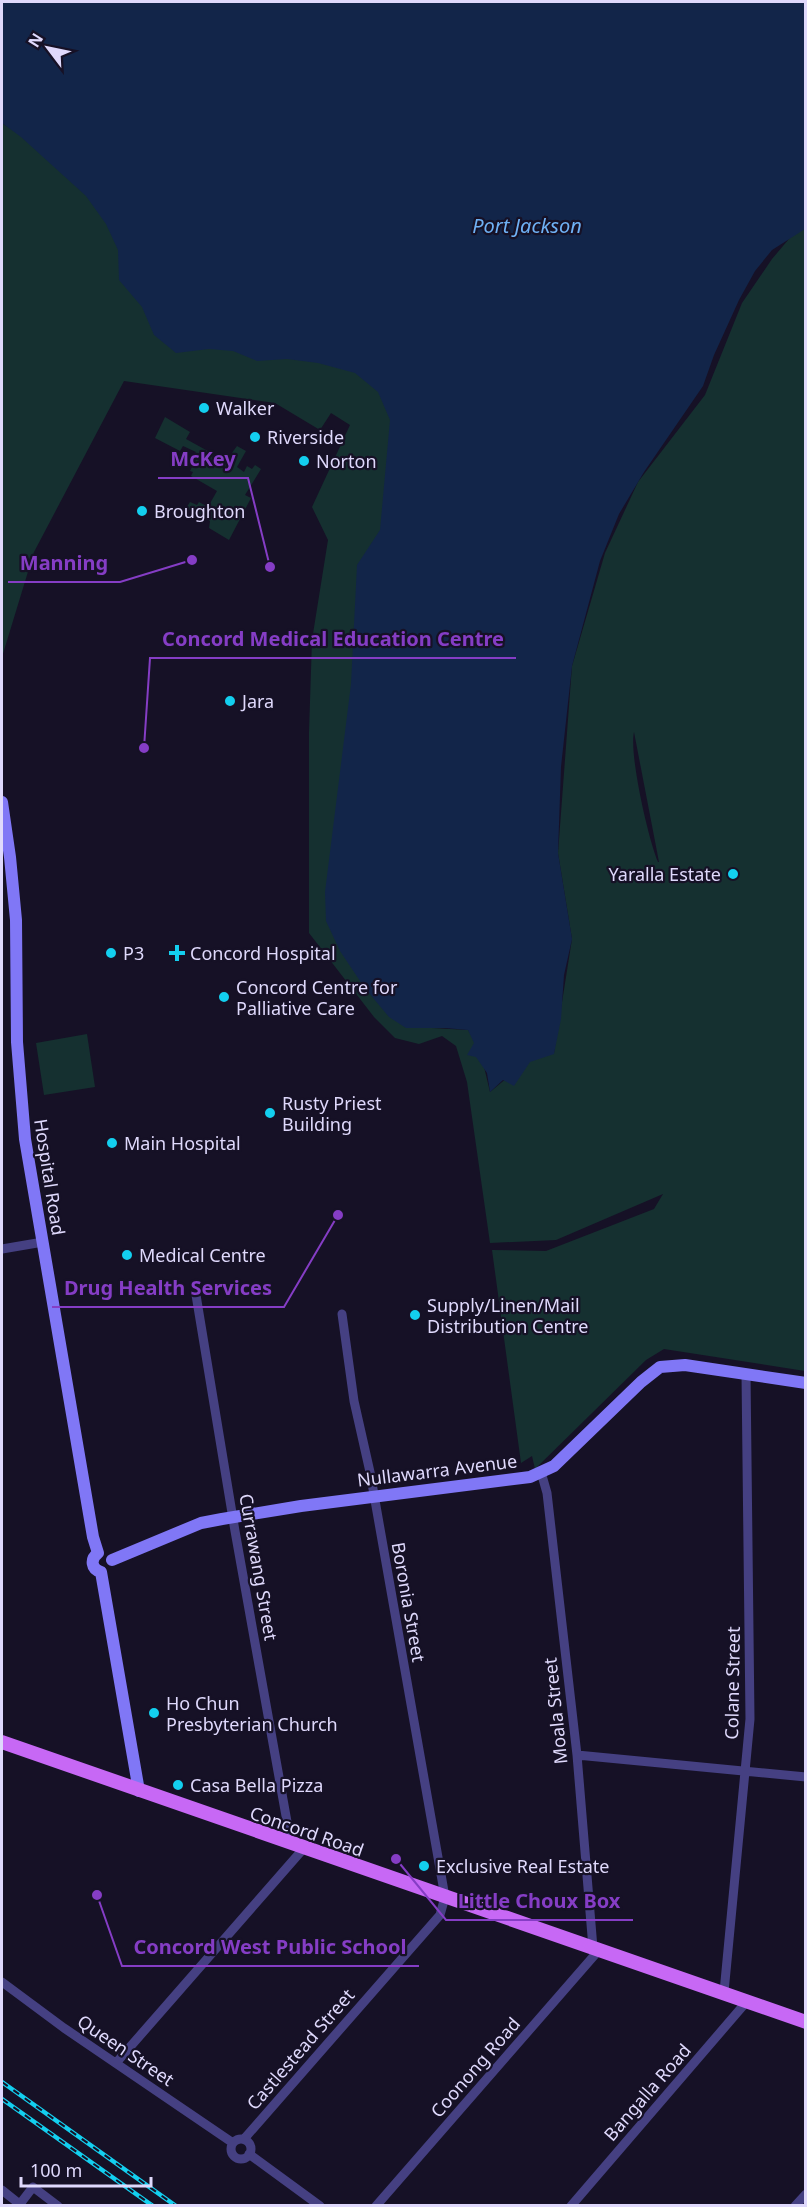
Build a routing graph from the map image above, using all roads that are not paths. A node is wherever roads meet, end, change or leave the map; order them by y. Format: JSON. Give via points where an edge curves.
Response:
{"nodes":[{"id":1,"x":2,"y":802,"type":"edge"},
{"id":2,"x":43,"y":1242,"type":"junction"},
{"id":3,"x":2,"y":1249,"type":"edge"},
{"id":4,"x":196,"y":1295,"type":"dead end"},
{"id":5,"x":342,"y":1314,"type":"dead end"},
{"id":6,"x":746,"y":1374,"type":"junction"},
{"id":7,"x":806,"y":1383,"type":"edge"},
{"id":8,"x":541,"y":1472,"type":"junction"},
{"id":9,"x":374,"y":1497,"type":"junction"},
{"id":10,"x":233,"y":1517,"type":"junction"},
{"id":11,"x":98,"y":1553,"type":"junction"},
{"id":12,"x":112,"y":1560,"type":"junction"},
{"id":13,"x":101,"y":1572,"type":"junction"},
{"id":14,"x":2,"y":1742,"type":"edge"},
{"id":15,"x":577,"y":1755,"type":"junction"},
{"id":16,"x":746,"y":1770,"type":"junction"},
{"id":17,"x":806,"y":1777,"type":"edge"},
{"id":18,"x":139,"y":1791,"type":"junction"},
{"id":19,"x":298,"y":1846,"type":"junction"},
{"id":20,"x":445,"y":1897,"type":"junction"},
{"id":21,"x":596,"y":1949,"type":"junction"},
{"id":22,"x":2,"y":1982,"type":"edge"},
{"id":23,"x":723,"y":1992,"type":"junction"},
{"id":24,"x":748,"y":2000,"type":"junction"},
{"id":25,"x":806,"y":2022,"type":"edge"},
{"id":26,"x":116,"y":2063,"type":"junction"},
{"id":27,"x":244,"y":2139,"type":"junction"},
{"id":28,"x":233,"y":2143,"type":"junction"},
{"id":29,"x":249,"y":2154,"type":"junction"},
{"id":30,"x":2,"y":2190,"type":"edge"},
{"id":31,"x":806,"y":2194,"type":"edge"},
{"id":32,"x":21,"y":2205,"type":"edge"},
{"id":33,"x":58,"y":2205,"type":"edge"},
{"id":34,"x":320,"y":2205,"type":"edge"},
{"id":35,"x":376,"y":2205,"type":"edge"},
{"id":36,"x":571,"y":2205,"type":"edge"},
{"id":37,"x":795,"y":2205,"type":"edge"}],
"edges":[{"from":1,"to":2,"type":"main road","name":"Hospital Road","via":[[16,920],[20,1100]]},
{"from":2,"to":3,"type":"street"},
{"from":2,"to":11,"type":"main road","name":"Hospital Road"},
{"from":4,"to":10,"type":"street","name":"Currawang Street"},
{"from":5,"to":9,"type":"street","name":"Boronia Street","via":[[354,1401]]},
{"from":6,"to":7,"type":"main road","name":"Nullawarra Avenue"},
{"from":6,"to":8,"type":"main road","name":"Nullawarra Avenue","via":[[676,1365],[655,1370],[554,1466]]},
{"from":6,"to":16,"type":"street","name":"Colane Street","via":[[750,1719]]},
{"from":8,"to":9,"type":"main road","name":"Nullawarra Avenue","via":[[513,1481]]},
{"from":8,"to":15,"type":"street","name":"Moala Street","via":[[547,1489]]},
{"from":9,"to":10,"type":"main road","name":"Nullawarra Avenue"},
{"from":9,"to":20,"type":"street","name":"Boronia Street"},
{"from":10,"to":12,"type":"main road","name":"Nullawarra Avenue","via":[[201,1523]]},
{"from":10,"to":19,"type":"street","name":"Currawang Street"},
{"from":11,"to":12,"type":"main road","via":[[106,1553]]},
{"from":11,"to":13,"type":"main road","via":[[93,1564]]},
{"from":12,"to":13,"type":"main road","via":[[110,1568]]},
{"from":13,"to":18,"type":"main road"},
{"from":14,"to":18,"type":"main road","name":"Concord Road"},
{"from":15,"to":16,"type":"street"},
{"from":15,"to":21,"type":"street","name":"Moala Street"},
{"from":16,"to":17,"type":"street"},
{"from":16,"to":23,"type":"street","name":"Colane Street"},
{"from":18,"to":19,"type":"main road","name":"Concord Road"},
{"from":19,"to":20,"type":"main road","name":"Concord Road"},
{"from":19,"to":26,"type":"street"},
{"from":20,"to":21,"type":"main road","name":"Concord Road"},
{"from":20,"to":27,"type":"street","name":"Castlestead Street","via":[[440,1915]]},
{"from":21,"to":23,"type":"main road","name":"Concord Road"},
{"from":21,"to":35,"type":"street","name":"Coonong Road"},
{"from":22,"to":26,"type":"street","name":"Queen Street"},
{"from":23,"to":24,"type":"main road","name":"Concord Road"},
{"from":24,"to":25,"type":"main road","name":"Concord Road"},
{"from":24,"to":36,"type":"street","name":"Bangalla Road"},
{"from":26,"to":28,"type":"street","name":"Queen Street"},
{"from":27,"to":28,"type":"street"},
{"from":27,"to":29,"type":"street","via":[[250,2145]]},
{"from":28,"to":29,"type":"street","via":[[234,2156]]},
{"from":29,"to":34,"type":"street"},
{"from":30,"to":32,"type":"street"},
{"from":31,"to":37,"type":"street"},
{"from":32,"to":33,"type":"street","via":[[33,2187]]}]}
